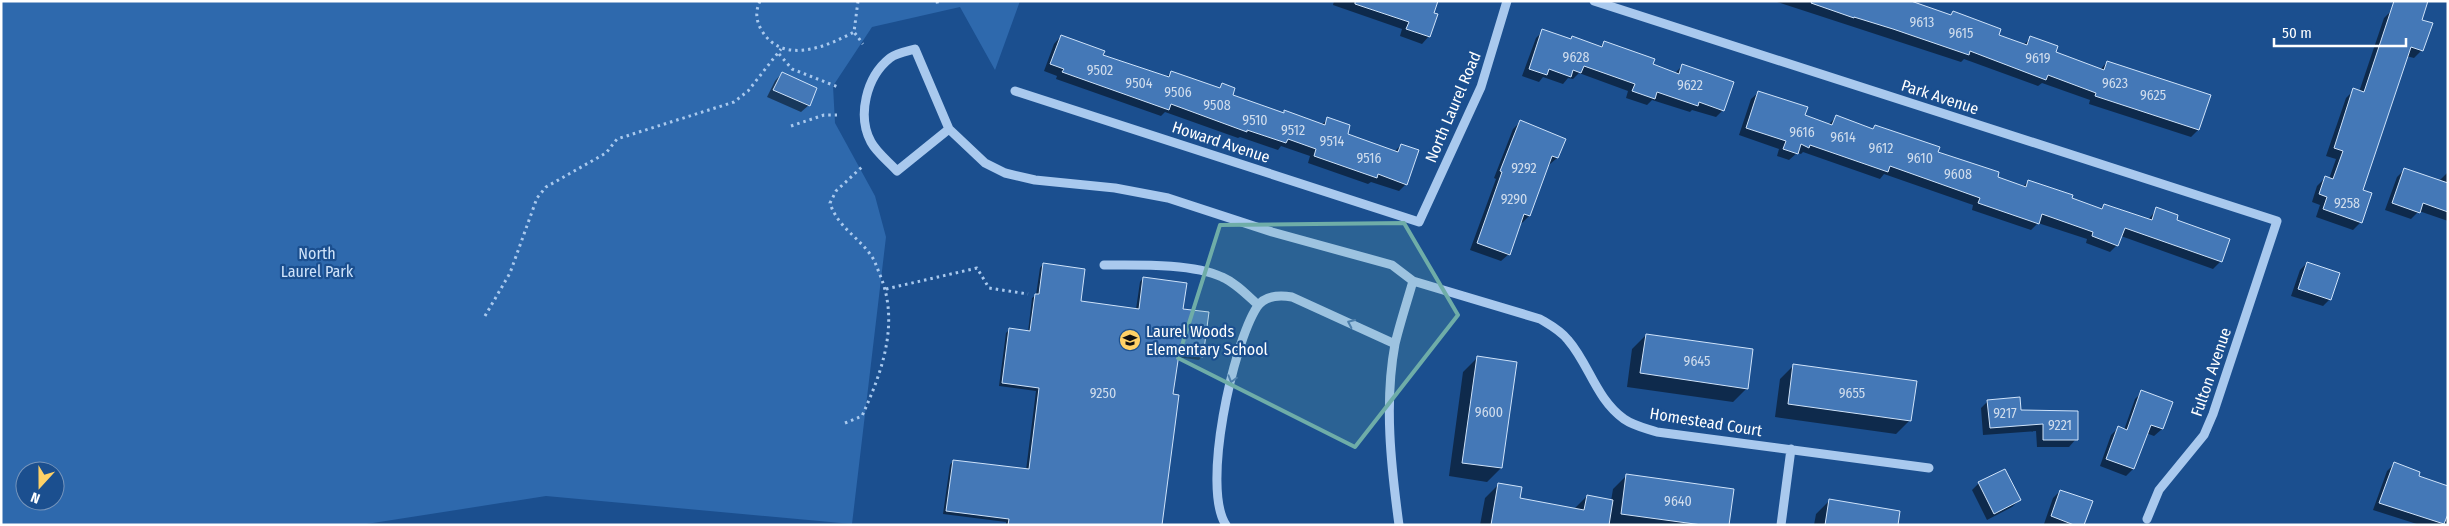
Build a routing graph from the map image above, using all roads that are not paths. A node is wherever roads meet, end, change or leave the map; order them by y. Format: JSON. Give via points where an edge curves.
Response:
{"nodes":[{"id":1,"x":1507,"y":1,"type":"edge"},
{"id":2,"x":1594,"y":1,"type":"edge"},
{"id":3,"x":1015,"y":91,"type":"dead end"},
{"id":4,"x":949,"y":129,"type":"junction"},
{"id":5,"x":2277,"y":221,"type":"joint"},
{"id":6,"x":1419,"y":222,"type":"joint"},
{"id":7,"x":1104,"y":265,"type":"dead end"},
{"id":8,"x":1413,"y":281,"type":"junction"},
{"id":9,"x":1258,"y":306,"type":"junction"},
{"id":10,"x":1395,"y":344,"type":"junction"},
{"id":11,"x":1791,"y":449,"type":"junction"},
{"id":12,"x":1929,"y":468,"type":"dead end"},
{"id":13,"x":2148,"y":519,"type":"dead end"},
{"id":14,"x":1226,"y":525,"type":"edge"},
{"id":15,"x":1399,"y":525,"type":"edge"},
{"id":16,"x":1781,"y":525,"type":"edge"}],
"edges":[{"from":1,"to":6,"type":"street","name":"North Laurel Road","via":[[1481,87]]},
{"from":2,"to":5,"type":"street","name":"Park Avenue"},
{"from":3,"to":6,"type":"street","name":"Howard Avenue"},
{"from":4,"to":4,"type":"street","via":[[915,49],[891,58],[875,74],[866,96],[864,125],[872,144],[897,171]]},
{"from":4,"to":8,"type":"street","via":[[985,163],[1005,172],[1035,180],[1115,188],[1168,198],[1272,232],[1392,265]]},
{"from":5,"to":13,"type":"street","name":"Fulton Avenue","via":[[2204,435],[2159,490]]},
{"from":7,"to":9,"type":"street","via":[[1153,265],[1205,272],[1238,287]]},
{"from":8,"to":10,"type":"street"},
{"from":8,"to":11,"type":"street","name":"Homestead Court","via":[[1540,319],[1556,328],[1569,341],[1609,404],[1637,426],[1657,432]]},
{"from":10,"to":9,"type":"street","one_way":true,"via":[[1292,297],[1280,295]]},
{"from":9,"to":14,"type":"street","one_way":true,"via":[[1241,347],[1220,430],[1218,509]]},
{"from":10,"to":15,"type":"street","via":[[1390,420],[1392,476]]},
{"from":11,"to":12,"type":"street","name":"Homestead Court"},
{"from":11,"to":16,"type":"street"}]}
